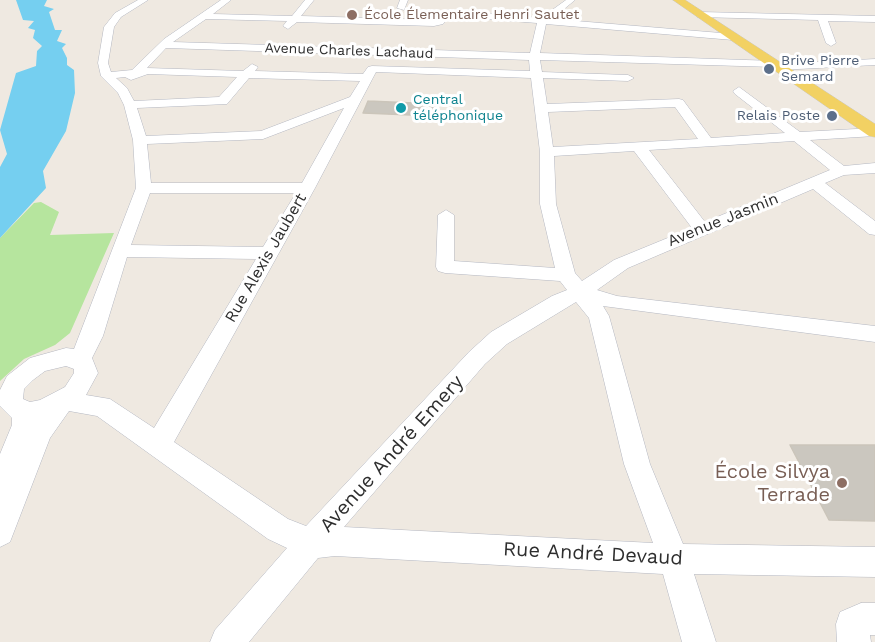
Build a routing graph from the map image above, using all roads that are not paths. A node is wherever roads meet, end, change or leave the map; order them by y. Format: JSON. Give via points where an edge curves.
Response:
{"nodes":[{"id":1,"x":144,"y":0,"type":"edge"},
{"id":2,"x":227,"y":0,"type":"edge"},
{"id":3,"x":310,"y":0,"type":"edge"},
{"id":4,"x":571,"y":0,"type":"edge"},
{"id":5,"x":678,"y":0,"type":"edge"},
{"id":6,"x":700,"y":15,"type":"junction"},
{"id":7,"x":204,"y":16,"type":"junction"},
{"id":8,"x":822,"y":18,"type":"junction"},
{"id":9,"x":294,"y":19,"type":"junction"},
{"id":10,"x":875,"y":19,"type":"edge"},
{"id":11,"x":542,"y":22,"type":"junction"},
{"id":12,"x":733,"y":37,"type":"junction"},
{"id":13,"x":613,"y":43,"type":"junction"},
{"id":14,"x":831,"y":43,"type":"dead end"},
{"id":15,"x":163,"y":45,"type":"junction"},
{"id":16,"x":269,"y":48,"type":"junction"},
{"id":17,"x":105,"y":57,"type":"junction"},
{"id":18,"x":534,"y":57,"type":"junction"},
{"id":19,"x":875,"y":62,"type":"edge"},
{"id":20,"x":777,"y":66,"type":"junction"},
{"id":21,"x":136,"y":72,"type":"junction"},
{"id":22,"x":370,"y":73,"type":"junction"},
{"id":23,"x":246,"y":74,"type":"junction"},
{"id":24,"x":537,"y":75,"type":"junction"},
{"id":25,"x":107,"y":76,"type":"junction"},
{"id":26,"x":123,"y":91,"type":"junction"},
{"id":27,"x":634,"y":91,"type":"junction"},
{"id":28,"x":740,"y":91,"type":"dead end"},
{"id":29,"x":357,"y":99,"type":"junction"},
{"id":30,"x":130,"y":105,"type":"junction"},
{"id":31,"x":542,"y":108,"type":"junction"},
{"id":32,"x":875,"y":132,"type":"edge"},
{"id":33,"x":799,"y":136,"type":"junction"},
{"id":34,"x":140,"y":140,"type":"junction"},
{"id":35,"x":707,"y":142,"type":"junction"},
{"id":36,"x":638,"y":146,"type":"junction"},
{"id":37,"x":547,"y":152,"type":"junction"},
{"id":38,"x":875,"y":168,"type":"edge"},
{"id":39,"x":841,"y":171,"type":"junction"},
{"id":40,"x":815,"y":183,"type":"junction"},
{"id":41,"x":144,"y":188,"type":"junction"},
{"id":42,"x":307,"y":188,"type":"junction"},
{"id":43,"x":446,"y":215,"type":"dead end"},
{"id":44,"x":701,"y":228,"type":"junction"},
{"id":45,"x":875,"y":230,"type":"edge"},
{"id":46,"x":119,"y":251,"type":"junction"},
{"id":47,"x":269,"y":253,"type":"junction"},
{"id":48,"x":112,"y":271,"type":"junction"},
{"id":49,"x":572,"y":284,"type":"junction"},
{"id":50,"x":875,"y":334,"type":"edge"},
{"id":51,"x":38,"y":364,"type":"junction"},
{"id":52,"x":81,"y":372,"type":"junction"},
{"id":53,"x":62,"y":402,"type":"junction"},
{"id":54,"x":11,"y":404,"type":"edge"},
{"id":55,"x":101,"y":406,"type":"junction"},
{"id":56,"x":158,"y":445,"type":"junction"},
{"id":57,"x":0,"y":499,"type":"edge"},
{"id":58,"x":0,"y":532,"type":"edge"},
{"id":59,"x":312,"y":544,"type":"junction"},
{"id":60,"x":674,"y":559,"type":"junction"},
{"id":61,"x":875,"y":561,"type":"edge"},
{"id":62,"x":875,"y":619,"type":"edge"},
{"id":63,"x":226,"y":642,"type":"edge"},
{"id":64,"x":699,"y":642,"type":"edge"},
{"id":65,"x":855,"y":642,"type":"edge"}],
"edges":[{"from":1,"to":17,"type":"street","via":[[118,15],[109,27]]},
{"from":2,"to":7,"type":"street"},
{"from":3,"to":9,"type":"street"},
{"from":4,"to":11,"type":"street"},
{"from":5,"to":6,"type":"main road"},
{"from":6,"to":8,"type":"street"},
{"from":6,"to":12,"type":"main road"},
{"from":7,"to":9,"type":"street"},
{"from":7,"to":15,"type":"street"},
{"from":8,"to":10,"type":"street"},
{"from":8,"to":14,"type":"street"},
{"from":9,"to":11,"type":"street","via":[[395,27],[440,22],[448,13]]},
{"from":9,"to":16,"type":"street"},
{"from":11,"to":13,"type":"street"},
{"from":11,"to":18,"type":"street"},
{"from":12,"to":13,"type":"street"},
{"from":12,"to":20,"type":"main road"},
{"from":13,"to":18,"type":"street","name":"Avenue Charles Lachaud"},
{"from":13,"to":20,"type":"street"},
{"from":13,"to":27,"type":"street"},
{"from":15,"to":16,"type":"street","name":"Avenue Charles Lachaud"},
{"from":15,"to":21,"type":"street"},
{"from":16,"to":18,"type":"street","name":"Avenue Charles Lachaud","via":[[385,47]]},
{"from":16,"to":23,"type":"street"},
{"from":17,"to":21,"type":"street","via":[[113,65]]},
{"from":17,"to":25,"type":"street"},
{"from":18,"to":24,"type":"street"},
{"from":19,"to":20,"type":"street"},
{"from":20,"to":32,"type":"main road"},
{"from":21,"to":23,"type":"street"},
{"from":21,"to":25,"type":"street"},
{"from":21,"to":26,"type":"street"},
{"from":22,"to":23,"type":"street"},
{"from":22,"to":24,"type":"street"},
{"from":22,"to":29,"type":"street","name":"Rue Alexis Jaubert"},
{"from":23,"to":30,"type":"street","via":[[223,101]]},
{"from":24,"to":27,"type":"street"},
{"from":24,"to":31,"type":"street"},
{"from":25,"to":26,"type":"street"},
{"from":26,"to":30,"type":"street"},
{"from":27,"to":31,"type":"street"},
{"from":27,"to":35,"type":"street","via":[[679,103]]},
{"from":28,"to":33,"type":"street"},
{"from":29,"to":34,"type":"street","via":[[263,135]]},
{"from":29,"to":42,"type":"street","name":"Rue Alexis Jaubert"},
{"from":30,"to":34,"type":"street"},
{"from":31,"to":37,"type":"street"},
{"from":32,"to":33,"type":"street"},
{"from":33,"to":35,"type":"street"},
{"from":33,"to":39,"type":"street"},
{"from":34,"to":41,"type":"street"},
{"from":35,"to":36,"type":"street"},
{"from":36,"to":37,"type":"street"},
{"from":36,"to":44,"type":"street"},
{"from":37,"to":49,"type":"street","via":[[548,204]]},
{"from":38,"to":39,"type":"street","name":"Avenue Jasmin"},
{"from":39,"to":40,"type":"street","name":"Avenue Jasmin"},
{"from":40,"to":44,"type":"street","name":"Avenue Jasmin"},
{"from":40,"to":45,"type":"street"},
{"from":41,"to":42,"type":"street"},
{"from":41,"to":46,"type":"street"},
{"from":42,"to":47,"type":"street","name":"Rue Alexis Jaubert"},
{"from":43,"to":49,"type":"street","via":[[445,267]]},
{"from":44,"to":49,"type":"street","name":"Avenue Jasmin"},
{"from":46,"to":47,"type":"street"},
{"from":46,"to":48,"type":"street"},
{"from":47,"to":56,"type":"street","name":"Rue Alexis Jaubert"},
{"from":48,"to":51,"type":"street","via":[[78,336]]},
{"from":48,"to":52,"type":"street"},
{"from":49,"to":50,"type":"street","via":[[617,303]]},
{"from":49,"to":59,"type":"street","name":"Avenue André Emery","via":[[559,301],[499,338],[477,358]]},
{"from":49,"to":60,"type":"street","via":[[599,315],[637,465]]},
{"from":51,"to":52,"type":"street","via":[[66,357]]},
{"from":51,"to":54,"type":"street"},
{"from":52,"to":53,"type":"street"},
{"from":52,"to":55,"type":"street","via":[[100,397]]},
{"from":53,"to":54,"type":"street","via":[[45,410]]},
{"from":53,"to":55,"type":"street"},
{"from":53,"to":58,"type":"street","via":[[39,432]]},
{"from":54,"to":57,"type":"street","via":[[25,425],[3,479]]},
{"from":55,"to":56,"type":"street"},
{"from":56,"to":59,"type":"street","via":[[278,529]]},
{"from":59,"to":60,"type":"street","name":"Rue André Devaud","via":[[335,541]]},
{"from":59,"to":63,"type":"street","name":"Avenue André Emery"},
{"from":60,"to":61,"type":"street","name":"Rue André Devaud"},
{"from":60,"to":64,"type":"street"},
{"from":62,"to":65,"type":"street","via":[[852,624]]}]}
